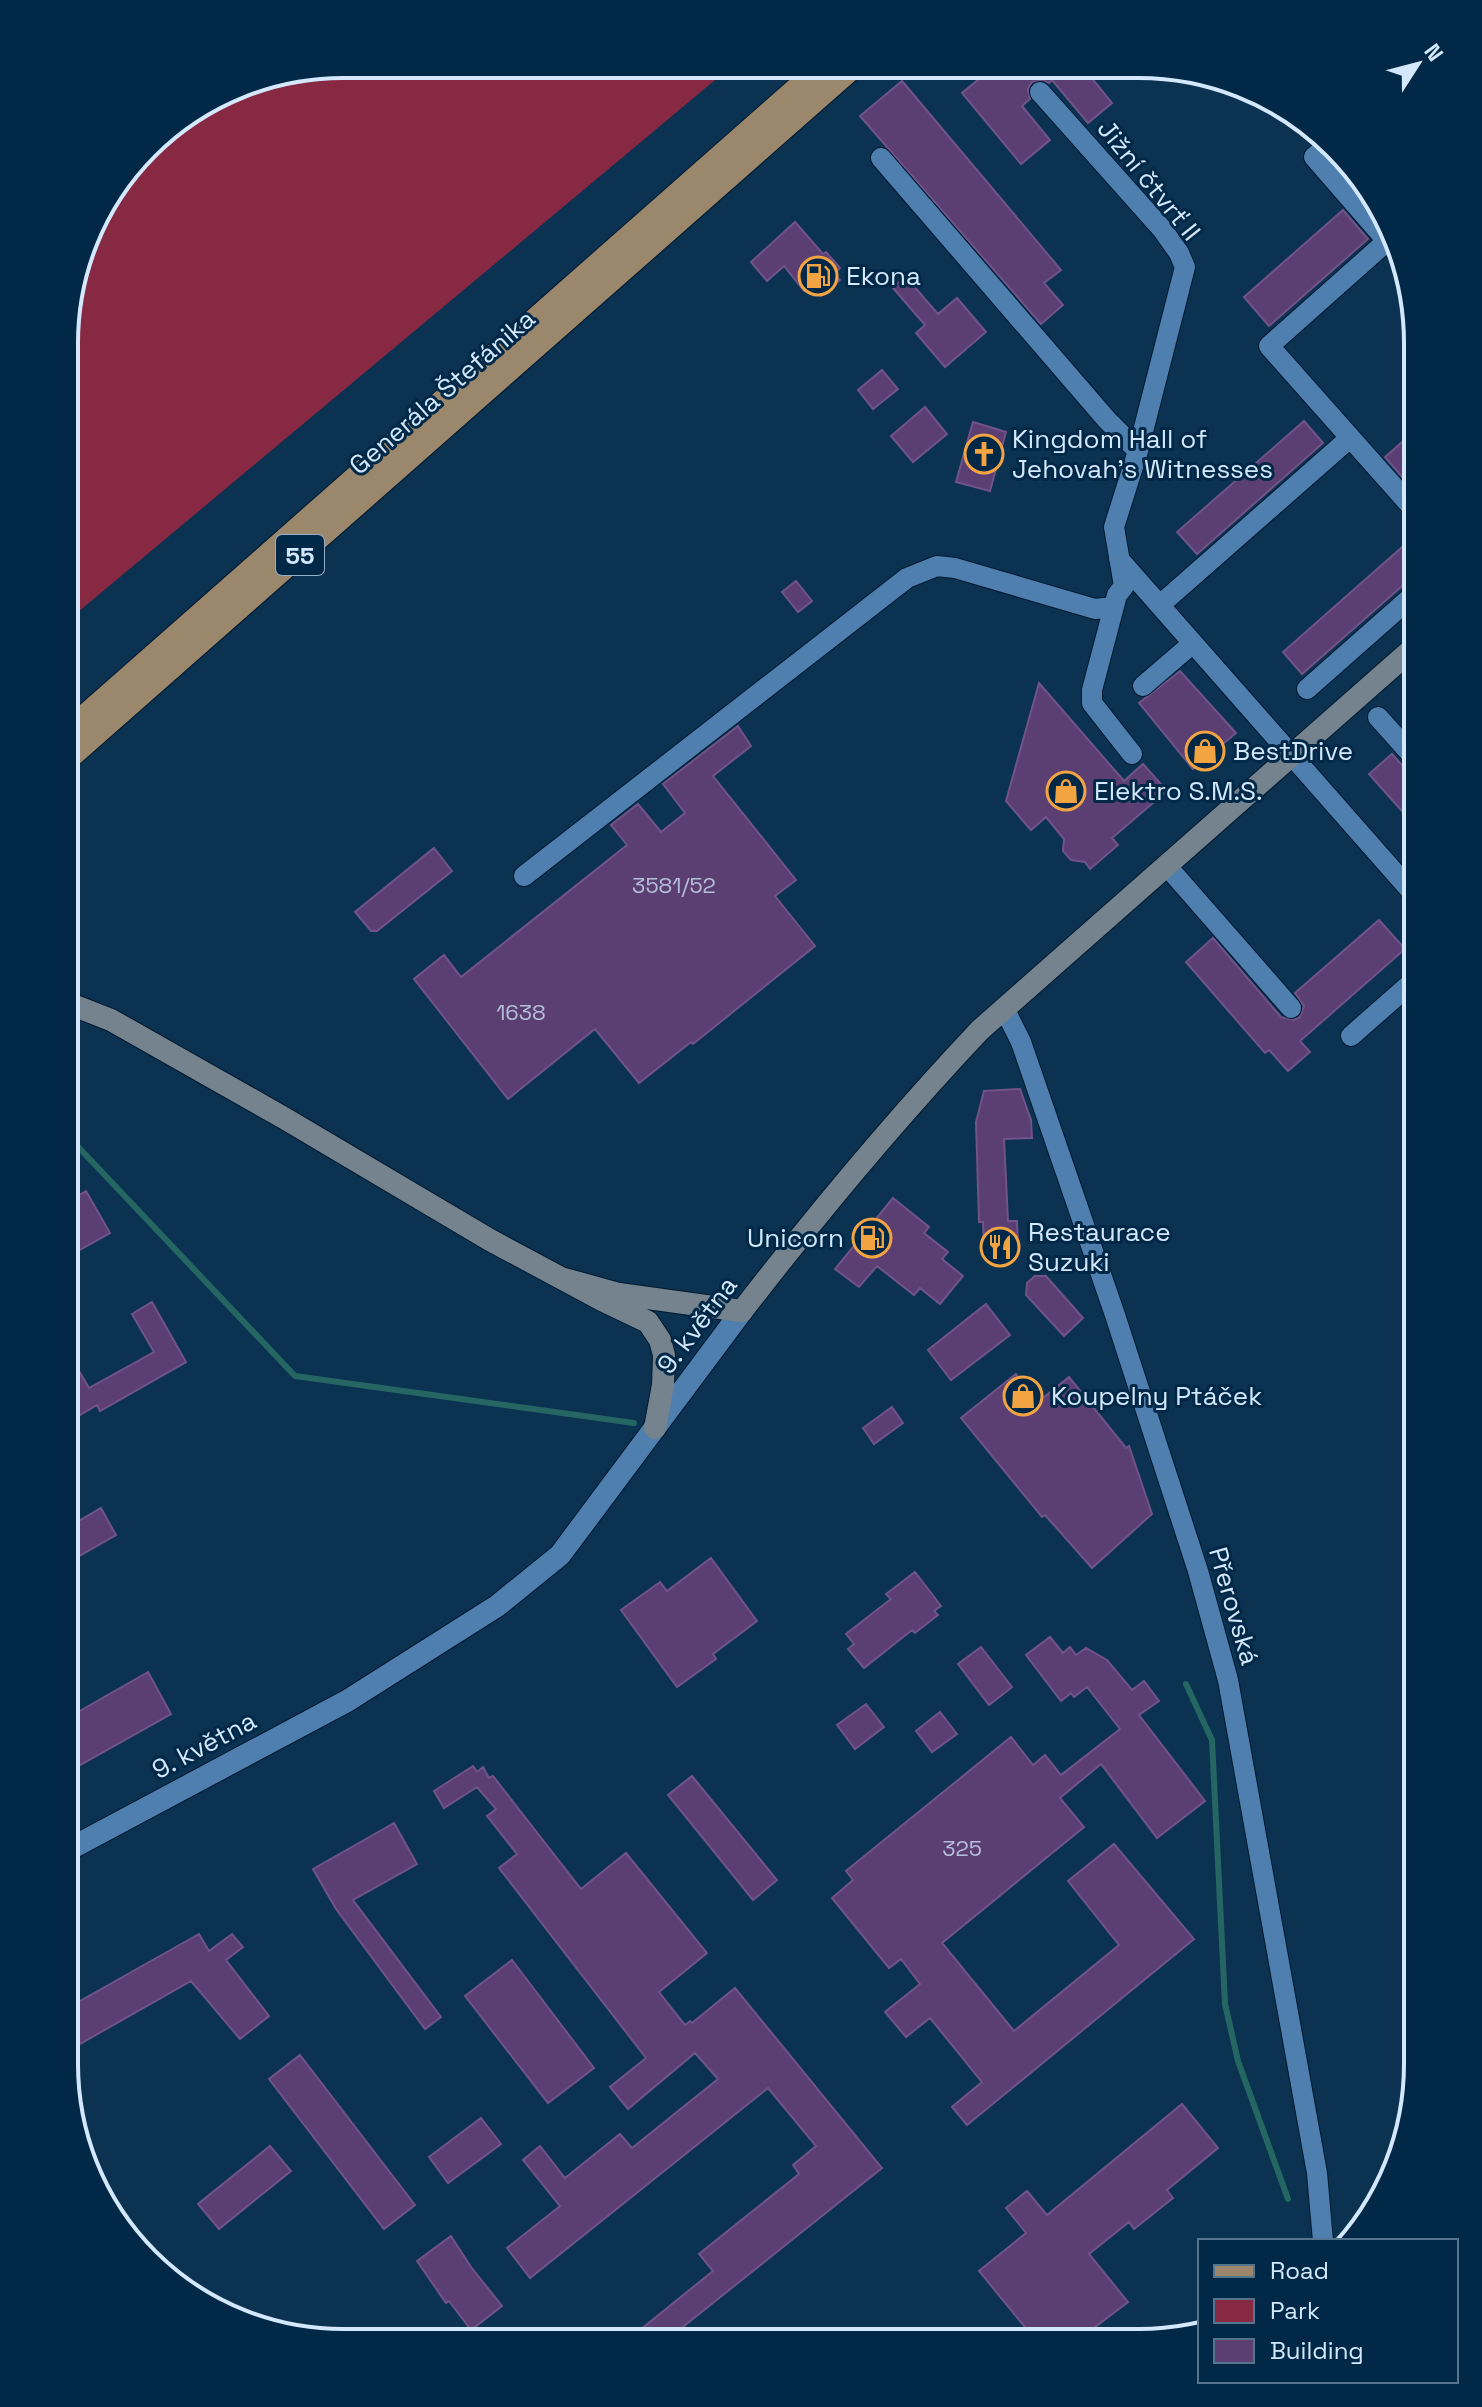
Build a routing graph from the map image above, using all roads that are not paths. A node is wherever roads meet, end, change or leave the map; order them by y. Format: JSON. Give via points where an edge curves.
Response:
{"nodes":[{"id":1,"x":808,"y":78,"type":"edge"},
{"id":2,"x":841,"y":78,"type":"edge"},
{"id":3,"x":1040,"y":92,"type":"dead end"},
{"id":4,"x":1320,"y":152,"type":"edge"},
{"id":5,"x":881,"y":158,"type":"dead end"},
{"id":6,"x":1379,"y":233,"type":"edge"},
{"id":7,"x":1384,"y":243,"type":"edge"},
{"id":8,"x":1350,"y":438,"type":"junction"},
{"id":9,"x":1138,"y":451,"type":"junction"},
{"id":10,"x":1404,"y":498,"type":"edge"},
{"id":11,"x":1117,"y":556,"type":"junction"},
{"id":12,"x":1404,"y":603,"type":"edge"},
{"id":13,"x":1161,"y":604,"type":"junction"},
{"id":14,"x":1113,"y":607,"type":"junction"},
{"id":15,"x":1193,"y":643,"type":"junction"},
{"id":16,"x":1404,"y":656,"type":"edge"},
{"id":17,"x":1143,"y":686,"type":"dead end"},
{"id":18,"x":1307,"y":689,"type":"dead end"},
{"id":19,"x":1378,"y":717,"type":"dead end"},
{"id":20,"x":78,"y":721,"type":"edge"},
{"id":21,"x":1404,"y":746,"type":"edge"},
{"id":22,"x":78,"y":750,"type":"edge"},
{"id":23,"x":1132,"y":754,"type":"dead end"},
{"id":24,"x":1292,"y":755,"type":"junction"},
{"id":25,"x":1166,"y":865,"type":"junction"},
{"id":26,"x":524,"y":876,"type":"dead end"},
{"id":27,"x":1404,"y":883,"type":"edge"},
{"id":28,"x":1404,"y":990,"type":"edge"},
{"id":29,"x":78,"y":1007,"type":"edge"},
{"id":30,"x":1004,"y":1008,"type":"junction"},
{"id":31,"x":1291,"y":1008,"type":"dead end"},
{"id":32,"x":1351,"y":1036,"type":"dead end"},
{"id":33,"x":561,"y":1278,"type":"junction"},
{"id":34,"x":742,"y":1311,"type":"junction"},
{"id":35,"x":655,"y":1428,"type":"junction"},
{"id":36,"x":78,"y":1845,"type":"edge"},
{"id":37,"x":1323,"y":2239,"type":"edge"}],
"edges":[{"from":1,"to":20,"type":"main road","name":"Generála Štefánika","number":"55"},
{"from":2,"to":22,"type":"main road","name":"Generála Štefánika","number":"55"},
{"from":3,"to":9,"type":"street","name":"Jižní čtvrť II","via":[[1153,218],[1185,267]]},
{"from":4,"to":6,"type":"street"},
{"from":5,"to":9,"type":"street"},
{"from":7,"to":8,"type":"street","via":[[1269,346]]},
{"from":8,"to":10,"type":"street"},
{"from":8,"to":13,"type":"street"},
{"from":9,"to":11,"type":"street","name":"Jižní čtvrť II","via":[[1114,527]]},
{"from":11,"to":13,"type":"street"},
{"from":11,"to":14,"type":"street","name":"Jižní čtvrť II","via":[[1124,586]]},
{"from":12,"to":18,"type":"street"},
{"from":13,"to":15,"type":"street"},
{"from":14,"to":23,"type":"street","name":"Jižní čtvrť II","via":[[1092,703]]},
{"from":14,"to":26,"type":"street","via":[[1095,609],[955,568],[937,566],[917,573]]},
{"from":15,"to":17,"type":"street"},
{"from":15,"to":24,"type":"street"},
{"from":16,"to":24,"type":"main road","name":"9. května"},
{"from":19,"to":21,"type":"street"},
{"from":24,"to":25,"type":"main road","name":"9. května"},
{"from":24,"to":27,"type":"street"},
{"from":25,"to":30,"type":"main road","name":"9. května"},
{"from":25,"to":31,"type":"street"},
{"from":28,"to":32,"type":"street"},
{"from":29,"to":33,"type":"main road","via":[[161,1048]]},
{"from":30,"to":34,"type":"main road","name":"9. května","via":[[921,1094]]},
{"from":30,"to":37,"type":"street","name":"Přerovská","via":[[1021,1042],[1115,1315],[1228,1680],[1317,2173]]},
{"from":33,"to":34,"type":"main road","via":[[619,1294]]},
{"from":33,"to":35,"type":"main road","via":[[638,1315],[655,1330],[665,1369]]},
{"from":34,"to":35,"type":"street","name":"9. května"},
{"from":35,"to":36,"type":"street","name":"9. května","via":[[560,1555],[497,1606],[347,1701]]}]}
